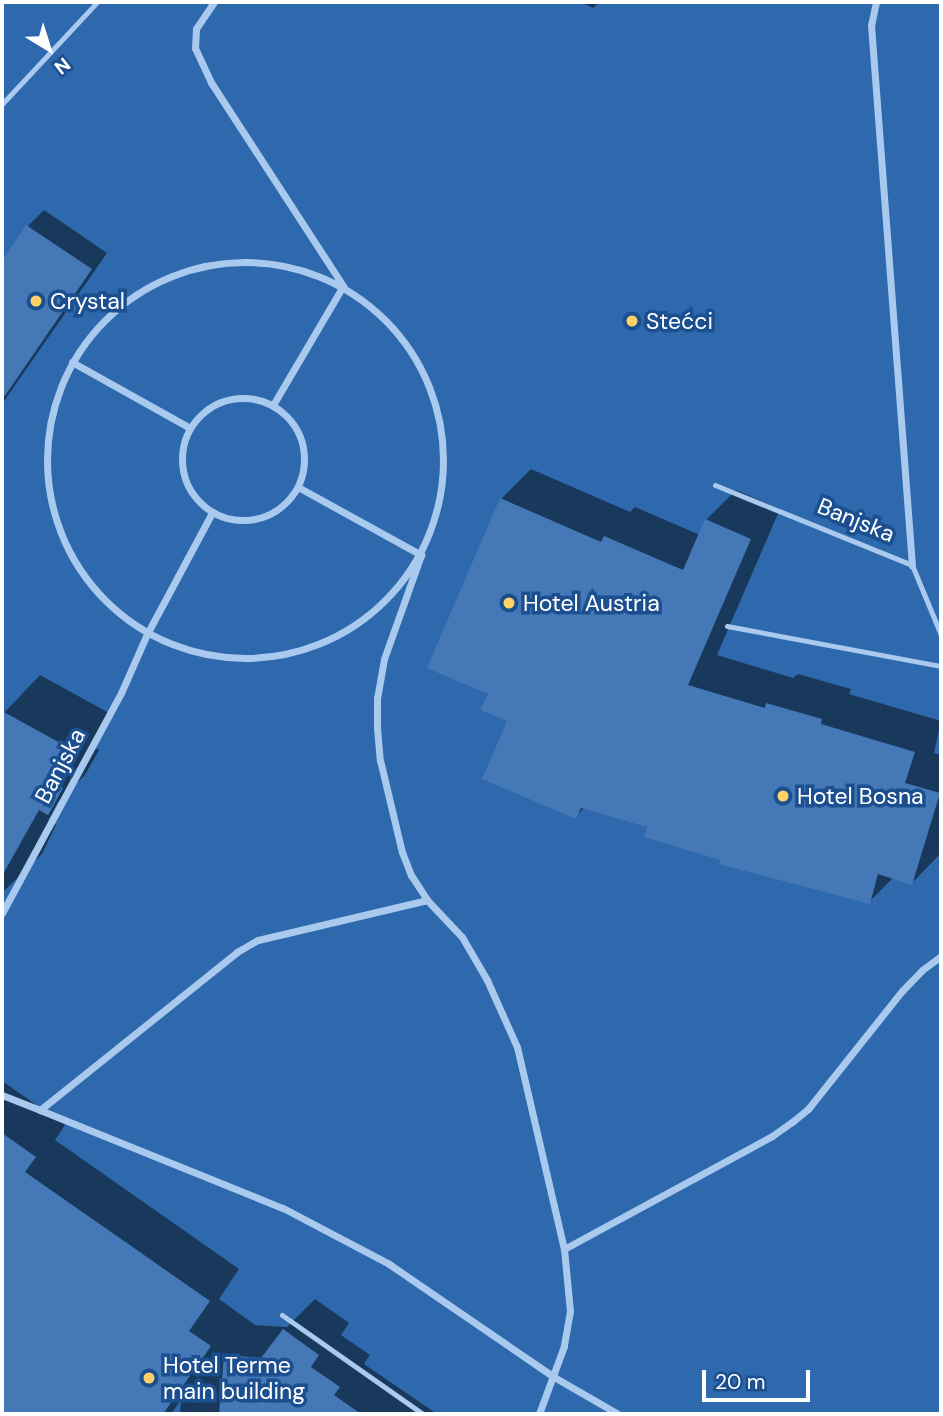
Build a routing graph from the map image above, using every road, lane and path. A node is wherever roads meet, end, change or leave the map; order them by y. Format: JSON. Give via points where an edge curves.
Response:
{"nodes":[{"id":1,"x":97,"y":2,"type":"edge"},
{"id":2,"x":214,"y":2,"type":"edge"},
{"id":3,"x":876,"y":2,"type":"edge"},
{"id":4,"x":2,"y":104,"type":"edge"},
{"id":5,"x":344,"y":286,"type":"junction"},
{"id":6,"x":72,"y":362,"type":"junction"},
{"id":7,"x":273,"y":405,"type":"junction"},
{"id":8,"x":190,"y":428,"type":"junction"},
{"id":9,"x":715,"y":485,"type":"dead end"},
{"id":10,"x":298,"y":487,"type":"junction"},
{"id":11,"x":212,"y":513,"type":"junction"},
{"id":12,"x":421,"y":555,"type":"junction"},
{"id":13,"x":912,"y":565,"type":"junction"},
{"id":14,"x":727,"y":626,"type":"dead end"},
{"id":15,"x":147,"y":634,"type":"junction"},
{"id":16,"x":941,"y":635,"type":"edge"},
{"id":17,"x":941,"y":666,"type":"edge"},
{"id":18,"x":427,"y":900,"type":"junction"},
{"id":19,"x":2,"y":913,"type":"edge"},
{"id":20,"x":941,"y":956,"type":"edge"},
{"id":21,"x":2,"y":1096,"type":"edge"},
{"id":22,"x":40,"y":1110,"type":"junction"},
{"id":23,"x":565,"y":1249,"type":"junction"},
{"id":24,"x":282,"y":1315,"type":"dead end"},
{"id":25,"x":554,"y":1377,"type":"junction"},
{"id":26,"x":423,"y":1414,"type":"edge"},
{"id":27,"x":539,"y":1414,"type":"edge"},
{"id":28,"x":618,"y":1414,"type":"edge"}],
"edges":[{"from":1,"to":4,"type":"lane"},
{"from":2,"to":5,"type":"street","via":[[196,29],[195,48],[212,84]]},
{"from":3,"to":13,"type":"street","via":[[871,24]]},
{"from":5,"to":6,"type":"street","via":[[281,264],[223,263],[181,272],[146,288],[110,315]]},
{"from":5,"to":7,"type":"street"},
{"from":5,"to":12,"type":"street","via":[[389,321],[425,371],[444,439],[442,495]]},
{"from":6,"to":8,"type":"street"},
{"from":6,"to":15,"type":"street","via":[[55,404],[48,439],[52,510],[75,563],[107,605]]},
{"from":7,"to":8,"type":"street","via":[[236,398],[202,413]]},
{"from":7,"to":10,"type":"street","via":[[299,432],[304,469]]},
{"from":8,"to":11,"type":"street","via":[[183,446],[184,475],[197,501]]},
{"from":9,"to":13,"type":"lane","name":"Banjska"},
{"from":10,"to":11,"type":"street","via":[[270,515],[241,520]]},
{"from":10,"to":12,"type":"street"},
{"from":11,"to":15,"type":"street","name":"Banjska"},
{"from":12,"to":15,"type":"street","via":[[369,617],[310,649],[264,659],[207,656]]},
{"from":12,"to":18,"type":"street","via":[[384,659],[377,728],[380,761],[402,852]]},
{"from":13,"to":16,"type":"lane","name":"Banjska"},
{"from":14,"to":17,"type":"lane"},
{"from":15,"to":19,"type":"street","name":"Banjska","via":[[121,693]]},
{"from":18,"to":22,"type":"street","via":[[258,940],[237,951]]},
{"from":18,"to":23,"type":"street","via":[[462,937],[517,1047]]},
{"from":20,"to":23,"type":"street","via":[[902,991],[808,1109],[792,1122]]},
{"from":21,"to":22,"type":"street"},
{"from":22,"to":25,"type":"street","via":[[295,1214],[389,1264]]},
{"from":23,"to":25,"type":"street","via":[[570,1311]]},
{"from":24,"to":26,"type":"lane"},
{"from":25,"to":27,"type":"street"},
{"from":25,"to":28,"type":"street"}]}
